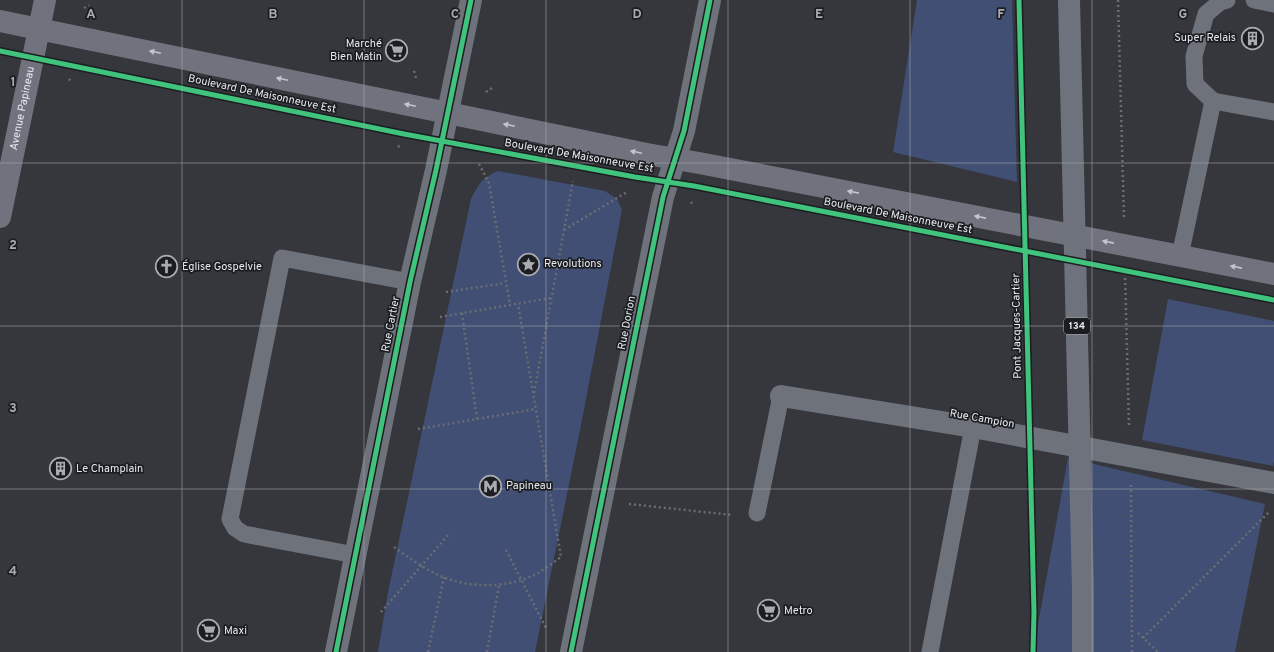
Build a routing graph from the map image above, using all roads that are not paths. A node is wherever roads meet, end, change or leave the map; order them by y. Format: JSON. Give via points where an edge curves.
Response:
{"nodes":[{"id":1,"x":45,"y":0,"type":"edge"},
{"id":2,"x":471,"y":0,"type":"edge"},
{"id":3,"x":710,"y":0,"type":"edge"},
{"id":4,"x":1069,"y":0,"type":"edge"},
{"id":5,"x":1227,"y":0,"type":"edge"},
{"id":6,"x":1254,"y":0,"type":"edge"},
{"id":7,"x":1274,"y":4,"type":"edge"},
{"id":8,"x":0,"y":21,"type":"edge"},
{"id":9,"x":40,"y":29,"type":"junction"},
{"id":10,"x":1213,"y":101,"type":"junction"},
{"id":11,"x":1274,"y":112,"type":"edge"},
{"id":12,"x":448,"y":113,"type":"junction"},
{"id":13,"x":675,"y":159,"type":"junction"},
{"id":14,"x":0,"y":217,"type":"edge"},
{"id":15,"x":1180,"y":256,"type":"junction"},
{"id":16,"x":1274,"y":274,"type":"edge"},
{"id":17,"x":410,"y":282,"type":"junction"},
{"id":18,"x":781,"y":396,"type":"joint"},
{"id":19,"x":973,"y":427,"type":"junction"},
{"id":20,"x":1274,"y":483,"type":"edge"},
{"id":21,"x":757,"y":513,"type":"road end"},
{"id":22,"x":355,"y":555,"type":"junction"},
{"id":23,"x":336,"y":652,"type":"edge"},
{"id":24,"x":571,"y":652,"type":"edge"},
{"id":25,"x":930,"y":652,"type":"edge"},
{"id":26,"x":1083,"y":652,"type":"edge"}],
"edges":[{"from":1,"to":9,"type":"street","name":"Avenue Papineau"},
{"from":2,"to":12,"type":"street","name":"Rue Cartier"},
{"from":3,"to":13,"type":"street","name":"Rue Dorion","via":[[684,131]]},
{"from":4,"to":26,"type":"main road","number":"134"},
{"from":5,"to":10,"type":"lane","via":[[1220,2],[1206,14],[1194,56],[1195,84]]},
{"from":6,"to":7,"type":"lane"},
{"from":8,"to":9,"type":"street","name":"Boulevard De Maisonneuve Est"},
{"from":12,"to":9,"type":"street","name":"Boulevard De Maisonneuve Est","one_way":true},
{"from":9,"to":14,"type":"street","name":"Avenue Papineau"},
{"from":10,"to":11,"type":"lane"},
{"from":10,"to":15,"type":"lane"},
{"from":13,"to":12,"type":"street","name":"Boulevard De Maisonneuve Est","one_way":true},
{"from":12,"to":17,"type":"street","name":"Rue Cartier"},
{"from":15,"to":13,"type":"street","name":"Boulevard De Maisonneuve Est","one_way":true},
{"from":13,"to":24,"type":"street","name":"Rue Dorion","via":[[663,198]]},
{"from":16,"to":15,"type":"street","name":"Boulevard De Maisonneuve Est","one_way":true},
{"from":17,"to":22,"type":"street","name":"Rue Cartier"},
{"from":17,"to":22,"type":"lane","via":[[282,258],[280,266],[230,519],[234,528],[244,534]]},
{"from":18,"to":19,"type":"street","name":"Rue Campion"},
{"from":18,"to":21,"type":"lane"},
{"from":19,"to":20,"type":"street","name":"Rue Campion"},
{"from":19,"to":25,"type":"lane"},
{"from":22,"to":23,"type":"street","name":"Rue Cartier"}]}
